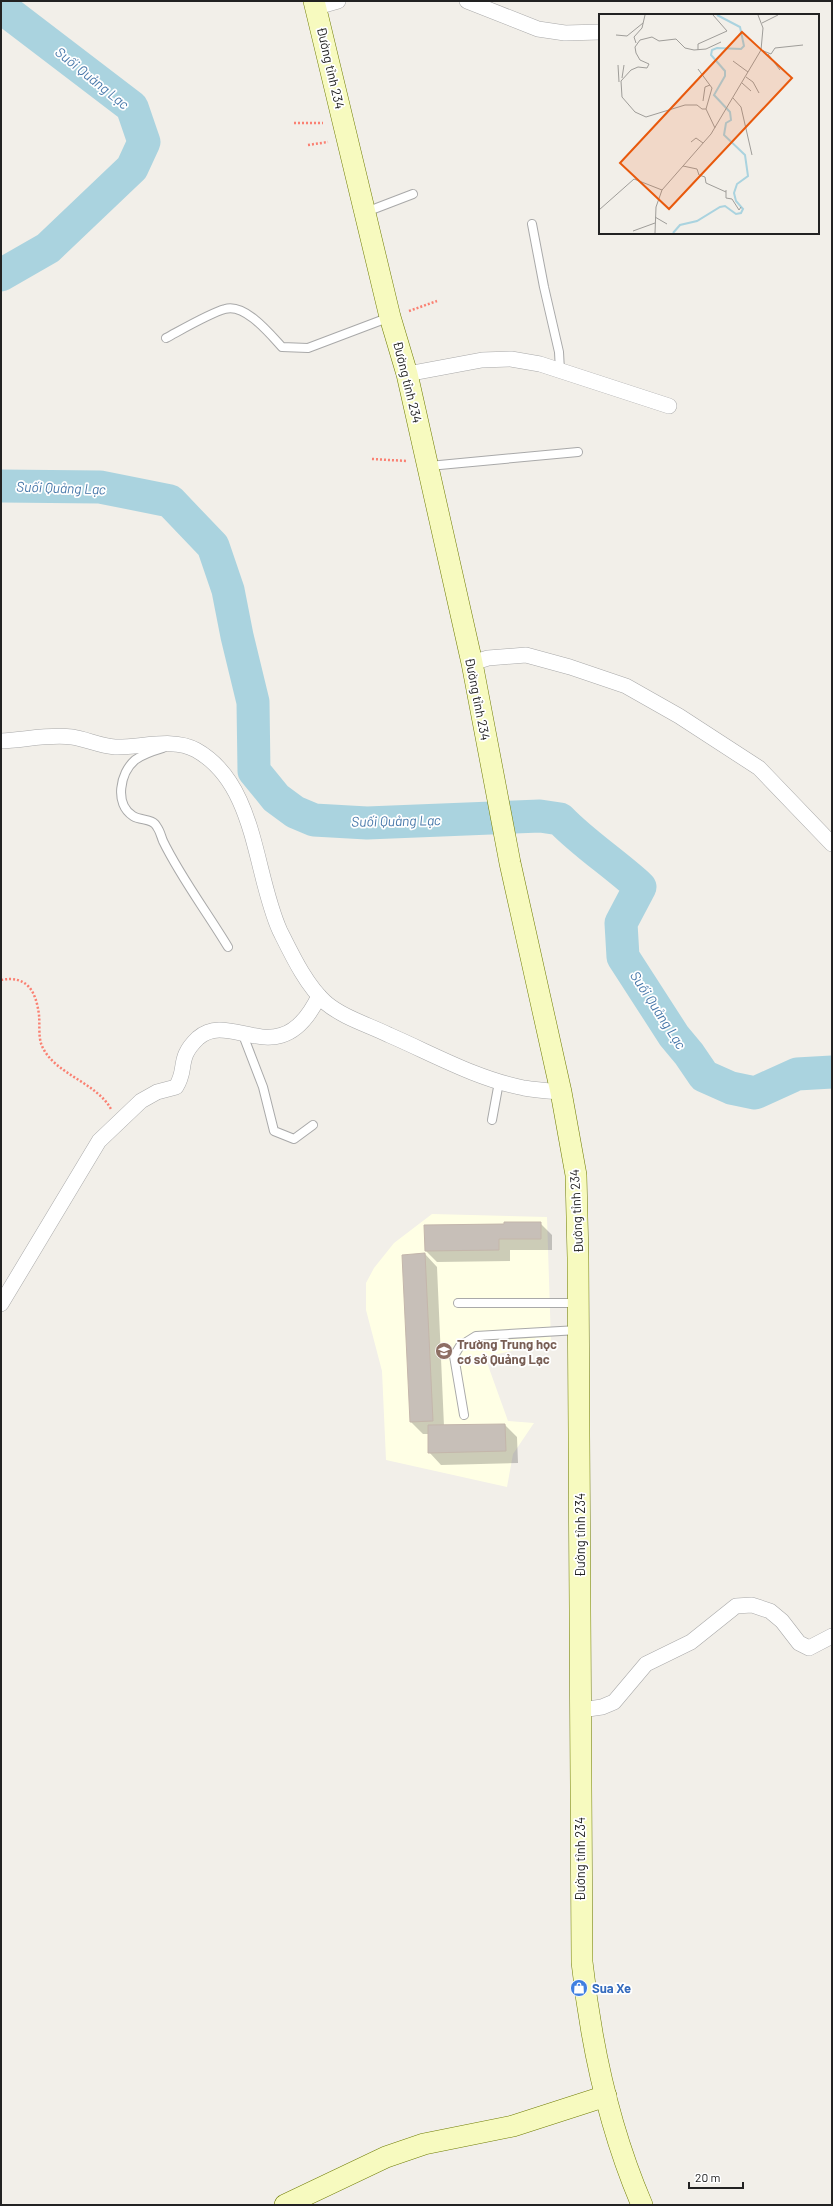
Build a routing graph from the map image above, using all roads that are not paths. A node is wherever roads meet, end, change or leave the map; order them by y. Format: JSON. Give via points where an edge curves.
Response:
{"nodes":[{"id":1,"x":337,"y":1,"type":"edge"},
{"id":2,"x":467,"y":1,"type":"edge"},
{"id":3,"x":316,"y":4,"type":"edge"},
{"id":4,"x":599,"y":32,"type":"edge"},
{"id":5,"x":413,"y":194,"type":"dead end"},
{"id":6,"x":366,"y":212,"type":"junction"},
{"id":7,"x":532,"y":224,"type":"dead end"},
{"id":8,"x":390,"y":316,"type":"junction"},
{"id":9,"x":166,"y":338,"type":"dead end"},
{"id":10,"x":560,"y":370,"type":"junction"},
{"id":11,"x":407,"y":374,"type":"junction"},
{"id":12,"x":669,"y":406,"type":"dead end"},
{"id":13,"x":578,"y":452,"type":"dead end"},
{"id":14,"x":428,"y":464,"type":"junction"},
{"id":15,"x":472,"y":663,"type":"junction"},
{"id":16,"x":1,"y":741,"type":"edge"},
{"id":17,"x":173,"y":745,"type":"junction"},
{"id":18,"x":832,"y":844,"type":"edge"},
{"id":19,"x":228,"y":947,"type":"dead end"},
{"id":20,"x":319,"y":996,"type":"junction"},
{"id":21,"x":243,"y":1035,"type":"junction"},
{"id":22,"x":499,"y":1082,"type":"junction"},
{"id":23,"x":561,"y":1092,"type":"junction"},
{"id":24,"x":492,"y":1120,"type":"dead end"},
{"id":25,"x":313,"y":1125,"type":"dead end"},
{"id":26,"x":458,"y":1303,"type":"dead end"},
{"id":27,"x":578,"y":1303,"type":"junction"},
{"id":28,"x":1,"y":1304,"type":"edge"},
{"id":29,"x":578,"y":1330,"type":"junction"},
{"id":30,"x":464,"y":1415,"type":"dead end"},
{"id":31,"x":832,"y":1636,"type":"edge"},
{"id":32,"x":581,"y":1710,"type":"junction"},
{"id":33,"x":606,"y":2096,"type":"junction"},
{"id":34,"x":285,"y":2205,"type":"edge"},
{"id":35,"x":642,"y":2205,"type":"edge"}],
"edges":[{"from":1,"to":3,"type":"street"},
{"from":2,"to":4,"type":"street","via":[[538,29],[565,33]]},
{"from":3,"to":6,"type":"main road","name":"Đường tỉnh 234"},
{"from":5,"to":6,"type":"lane"},
{"from":6,"to":8,"type":"main road","name":"Đường tỉnh 234"},
{"from":7,"to":10,"type":"lane","via":[[559,352]]},
{"from":8,"to":9,"type":"lane","via":[[308,348],[301,348],[282,346],[244,312],[226,308]]},
{"from":8,"to":11,"type":"main road","name":"Đường tỉnh 234"},
{"from":10,"to":11,"type":"street","via":[[511,359],[482,360]]},
{"from":10,"to":12,"type":"street"},
{"from":11,"to":14,"type":"main road","name":"Đường tỉnh 234"},
{"from":13,"to":14,"type":"lane"},
{"from":14,"to":15,"type":"main road","name":"Đường tỉnh 234"},
{"from":15,"to":18,"type":"street","via":[[510,655],[526,655],[626,686],[679,716],[759,768]]},
{"from":15,"to":23,"type":"main road","name":"Đường tỉnh 234","via":[[510,863]]},
{"from":16,"to":17,"type":"street","via":[[58,736],[116,747],[149,743]]},
{"from":17,"to":19,"type":"lane","via":[[134,761],[122,780],[121,795],[133,816],[150,820],[157,825],[174,861]]},
{"from":17,"to":20,"type":"street","via":[[190,746],[208,757],[234,788],[280,930],[308,982]]},
{"from":20,"to":21,"type":"street","via":[[299,1025],[283,1034],[264,1038]]},
{"from":20,"to":22,"type":"street","via":[[340,1012]]},
{"from":21,"to":25,"type":"lane","via":[[263,1087],[274,1131],[294,1139]]},
{"from":21,"to":28,"type":"street","via":[[216,1029],[205,1032],[184,1054],[176,1087],[150,1095],[118,1121],[92,1151]]},
{"from":22,"to":23,"type":"street"},
{"from":22,"to":24,"type":"lane"},
{"from":23,"to":27,"type":"main road","name":"Đường tỉnh 234","via":[[576,1175]]},
{"from":26,"to":27,"type":"lane"},
{"from":27,"to":29,"type":"main road","name":"Đường tỉnh 234"},
{"from":29,"to":30,"type":"lane","via":[[476,1336],[468,1339],[454,1356]]},
{"from":29,"to":32,"type":"main road","name":"Đường tỉnh 234"},
{"from":31,"to":32,"type":"street","via":[[809,1648],[799,1643],[782,1621],[770,1611],[752,1605],[736,1606],[691,1642],[646,1664],[614,1702],[602,1707]]},
{"from":32,"to":33,"type":"main road","name":"Đường tỉnh 234","via":[[582,1962],[593,2039]]},
{"from":33,"to":34,"type":"main road","via":[[513,2126],[424,2144],[386,2157]]},
{"from":33,"to":35,"type":"main road","name":"Đường tỉnh 234","via":[[619,2145]]}]}
